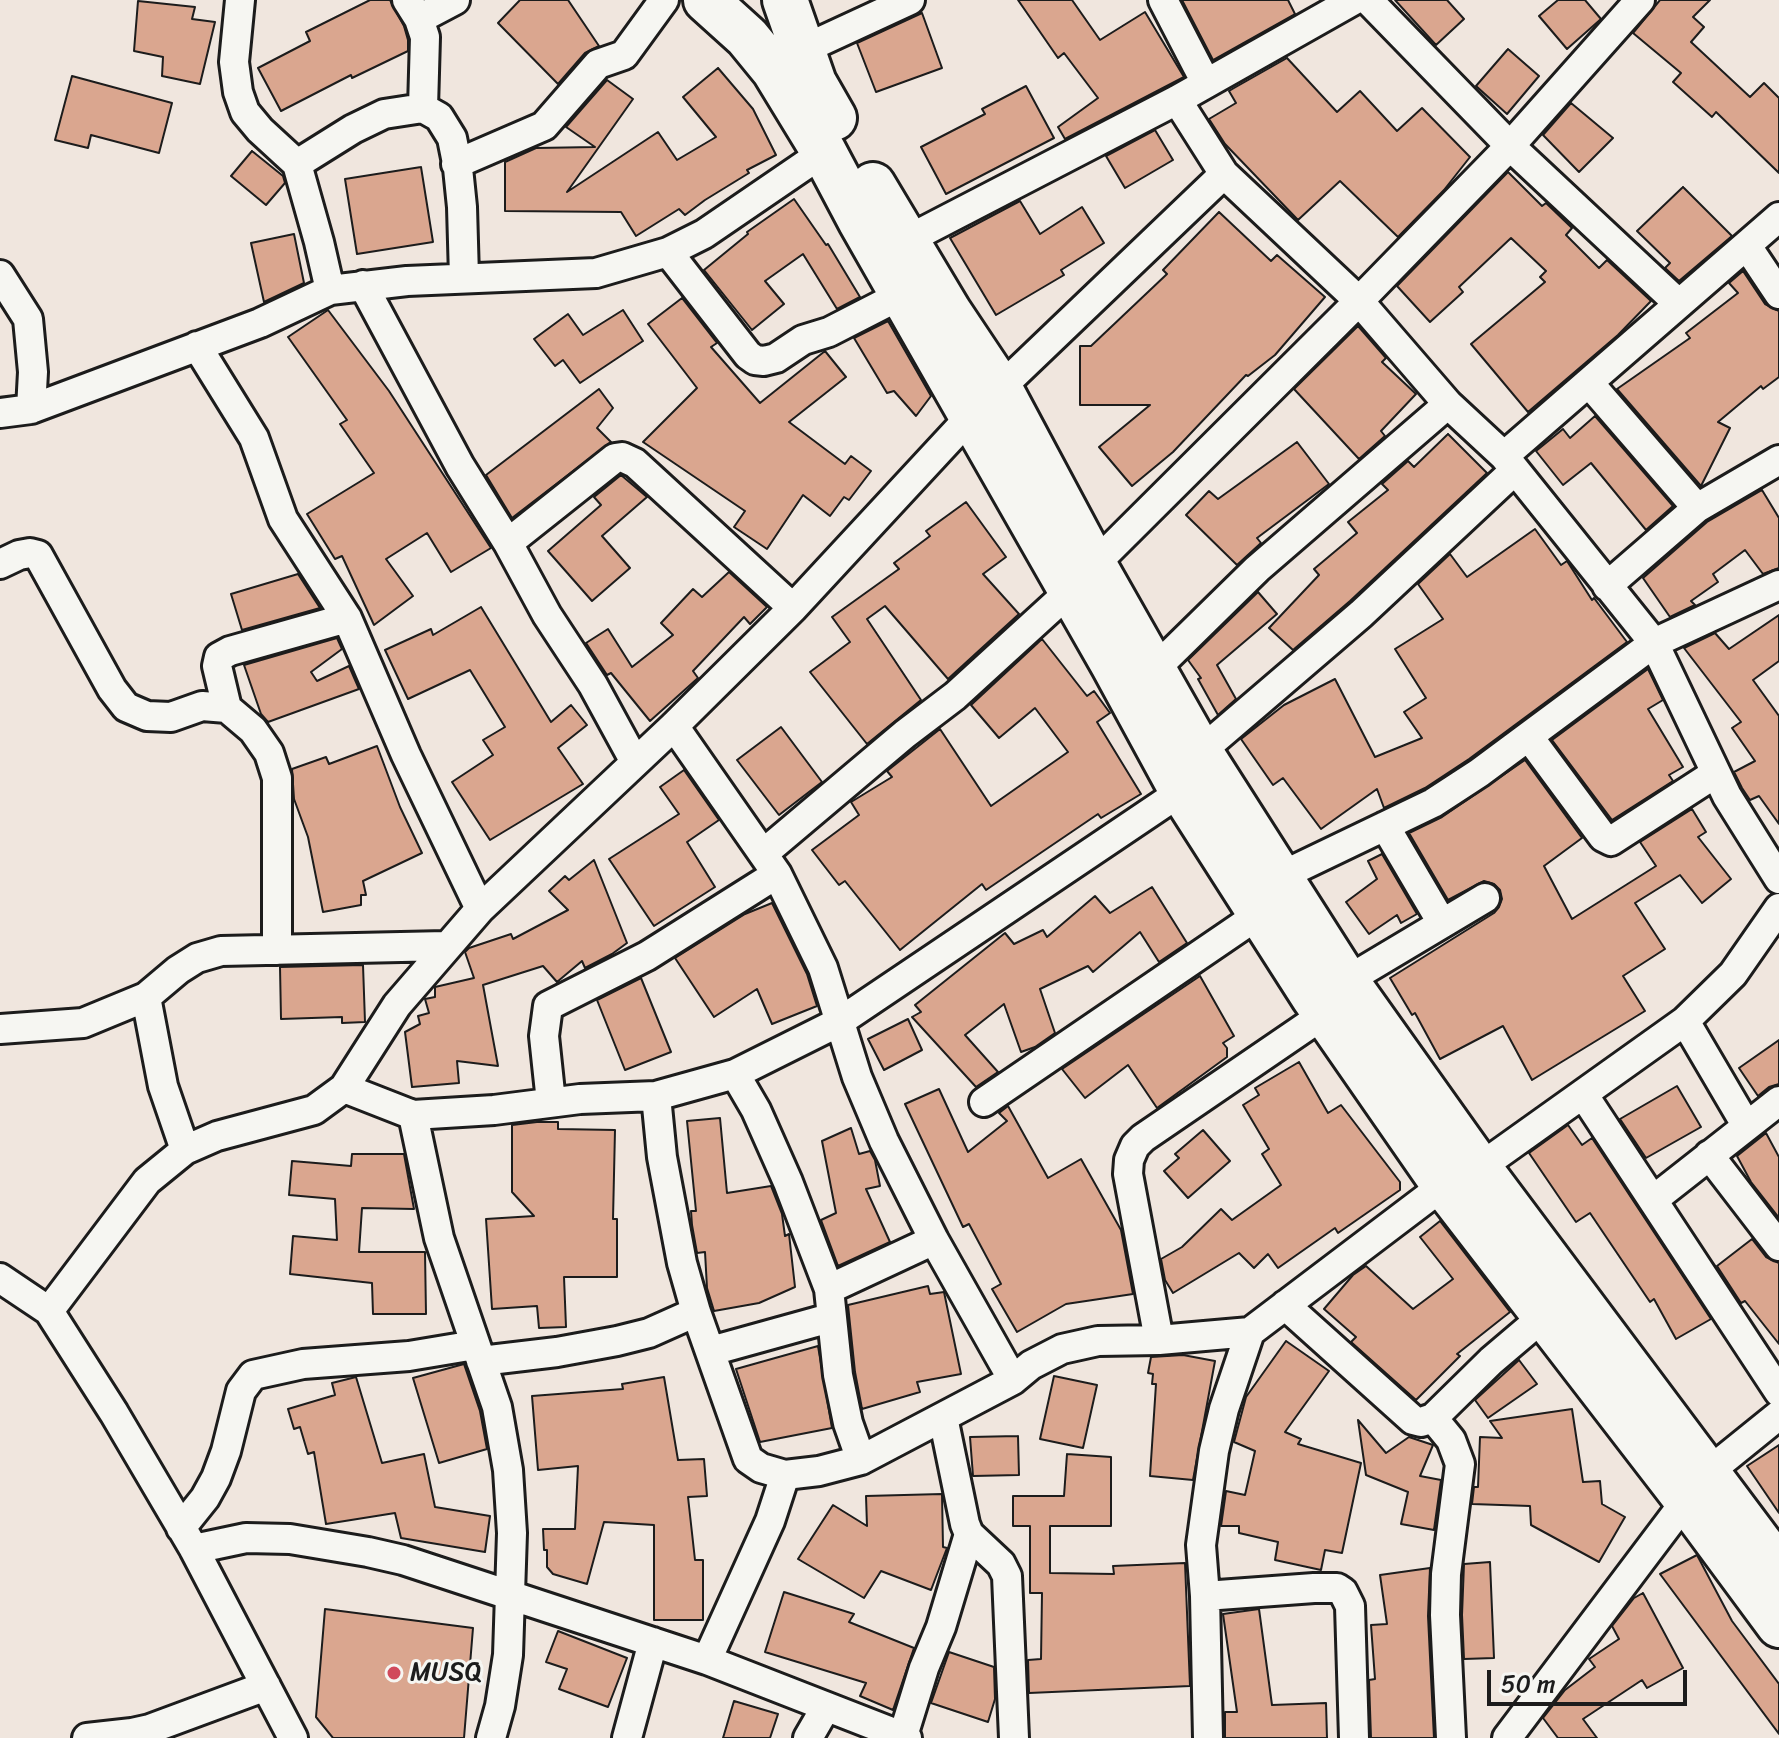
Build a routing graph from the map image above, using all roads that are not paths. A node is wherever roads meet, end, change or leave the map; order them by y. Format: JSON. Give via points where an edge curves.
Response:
{"nodes":[{"id":1,"x":240,"y":0,"type":"edge"},
{"id":2,"x":455,"y":0,"type":"edge"},
{"id":3,"x":664,"y":0,"type":"edge"},
{"id":4,"x":706,"y":0,"type":"edge"},
{"id":5,"x":785,"y":0,"type":"edge"},
{"id":6,"x":910,"y":0,"type":"edge"},
{"id":7,"x":1163,"y":0,"type":"edge"},
{"id":8,"x":1354,"y":0,"type":"edge"},
{"id":9,"x":1368,"y":0,"type":"edge"},
{"id":10,"x":1640,"y":0,"type":"edge"},
{"id":11,"x":413,"y":10,"type":"edge"},
{"id":12,"x":802,"y":50,"type":"junction"},
{"id":13,"x":1206,"y":83,"type":"junction"},
{"id":14,"x":1177,"y":100,"type":"junction"},
{"id":15,"x":423,"y":108,"type":"junction"},
{"id":16,"x":1510,"y":146,"type":"junction"},
{"id":17,"x":824,"y":152,"type":"junction"},
{"id":18,"x":297,"y":164,"type":"junction"},
{"id":19,"x":456,"y":164,"type":"junction"},
{"id":20,"x":1224,"y":174,"type":"junction"},
{"id":21,"x":1779,"y":217,"type":"edge"},
{"id":22,"x":907,"y":240,"type":"junction"},
{"id":23,"x":1747,"y":246,"type":"junction"},
{"id":24,"x":668,"y":252,"type":"junction"},
{"id":25,"x":0,"y":275,"type":"edge"},
{"id":26,"x":464,"y":277,"type":"junction"},
{"id":27,"x":363,"y":285,"type":"junction"},
{"id":28,"x":330,"y":290,"type":"junction"},
{"id":29,"x":903,"y":294,"type":"junction"},
{"id":30,"x":1779,"y":294,"type":"edge"},
{"id":31,"x":1359,"y":301,"type":"junction"},
{"id":32,"x":1679,"y":304,"type":"junction"},
{"id":33,"x":197,"y":346,"type":"junction"},
{"id":34,"x":1589,"y":383,"type":"junction"},
{"id":35,"x":985,"y":402,"type":"junction"},
{"id":36,"x":1448,"y":404,"type":"junction"},
{"id":37,"x":31,"y":409,"type":"junction"},
{"id":38,"x":0,"y":413,"type":"edge"},
{"id":39,"x":1779,"y":460,"type":"edge"},
{"id":40,"x":1509,"y":463,"type":"junction"},
{"id":41,"x":1697,"y":508,"type":"junction"},
{"id":42,"x":508,"y":543,"type":"junction"},
{"id":43,"x":0,"y":564,"type":"edge"},
{"id":44,"x":1082,"y":578,"type":"junction"},
{"id":45,"x":1779,"y":585,"type":"edge"},
{"id":46,"x":1607,"y":586,"type":"junction"},
{"id":47,"x":793,"y":608,"type":"junction"},
{"id":48,"x":347,"y":618,"type":"junction"},
{"id":49,"x":1654,"y":643,"type":"junction"},
{"id":50,"x":1154,"y":670,"type":"junction"},
{"id":51,"x":227,"y":708,"type":"junction"},
{"id":52,"x":674,"y":726,"type":"junction"},
{"id":53,"x":1529,"y":737,"type":"junction"},
{"id":54,"x":1200,"y":752,"type":"junction"},
{"id":55,"x":635,"y":762,"type":"junction"},
{"id":56,"x":1716,"y":773,"type":"junction"},
{"id":57,"x":1182,"y":791,"type":"junction"},
{"id":58,"x":1385,"y":826,"type":"junction"},
{"id":59,"x":771,"y":864,"type":"junction"},
{"id":60,"x":1779,"y":879,"type":"edge"},
{"id":61,"x":1271,"y":895,"type":"junction"},
{"id":62,"x":1485,"y":898,"type":"dead end"},
{"id":63,"x":1779,"y":908,"type":"edge"},
{"id":64,"x":480,"y":909,"type":"junction"},
{"id":65,"x":1442,"y":923,"type":"junction"},
{"id":66,"x":446,"y":946,"type":"junction"},
{"id":67,"x":277,"y":950,"type":"junction"},
{"id":68,"x":146,"y":997,"type":"junction"},
{"id":69,"x":1336,"y":997,"type":"junction"},
{"id":70,"x":1685,"y":1021,"type":"junction"},
{"id":71,"x":839,"y":1022,"type":"junction"},
{"id":72,"x":0,"y":1029,"type":"edge"},
{"id":73,"x":735,"y":1074,"type":"junction"},
{"id":74,"x":344,"y":1088,"type":"junction"},
{"id":75,"x":1583,"y":1094,"type":"junction"},
{"id":76,"x":656,"y":1096,"type":"junction"},
{"id":77,"x":1779,"y":1101,"type":"edge"},
{"id":78,"x":551,"y":1102,"type":"junction"},
{"id":79,"x":984,"y":1102,"type":"dead end"},
{"id":80,"x":413,"y":1115,"type":"junction"},
{"id":81,"x":1746,"y":1125,"type":"junction"},
{"id":82,"x":185,"y":1150,"type":"junction"},
{"id":83,"x":1709,"y":1155,"type":"junction"},
{"id":84,"x":1462,"y":1176,"type":"junction"},
{"id":85,"x":1653,"y":1200,"type":"junction"},
{"id":86,"x":934,"y":1240,"type":"junction"},
{"id":87,"x":1779,"y":1246,"type":"edge"},
{"id":88,"x":0,"y":1281,"type":"edge"},
{"id":89,"x":829,"y":1289,"type":"junction"},
{"id":90,"x":1285,"y":1305,"type":"junction"},
{"id":91,"x":49,"y":1311,"type":"junction"},
{"id":92,"x":696,"y":1312,"type":"junction"},
{"id":93,"x":1544,"y":1316,"type":"junction"},
{"id":94,"x":830,"y":1318,"type":"junction"},
{"id":95,"x":1250,"y":1332,"type":"junction"},
{"id":96,"x":1159,"y":1340,"type":"junction"},
{"id":97,"x":711,"y":1351,"type":"junction"},
{"id":98,"x":478,"y":1353,"type":"junction"},
{"id":99,"x":1013,"y":1380,"type":"junction"},
{"id":100,"x":1779,"y":1392,"type":"edge"},
{"id":101,"x":1779,"y":1415,"type":"edge"},
{"id":102,"x":943,"y":1417,"type":"junction"},
{"id":103,"x":1433,"y":1418,"type":"junction"},
{"id":104,"x":861,"y":1460,"type":"junction"},
{"id":105,"x":785,"y":1475,"type":"junction"},
{"id":106,"x":1696,"y":1486,"type":"junction"},
{"id":107,"x":969,"y":1534,"type":"junction"},
{"id":108,"x":188,"y":1538,"type":"junction"},
{"id":109,"x":1779,"y":1569,"type":"edge"},
{"id":110,"x":511,"y":1595,"type":"junction"},
{"id":111,"x":1205,"y":1596,"type":"junction"},
{"id":112,"x":1779,"y":1625,"type":"edge"},
{"id":113,"x":653,"y":1642,"type":"junction"},
{"id":114,"x":707,"y":1660,"type":"junction"},
{"id":115,"x":266,"y":1686,"type":"junction"},
{"id":116,"x":826,"y":1707,"type":"junction"},
{"id":117,"x":905,"y":1737,"type":"edge"},
{"id":118,"x":87,"y":1738,"type":"edge"},
{"id":119,"x":293,"y":1738,"type":"edge"},
{"id":120,"x":491,"y":1738,"type":"edge"},
{"id":121,"x":627,"y":1738,"type":"edge"},
{"id":122,"x":808,"y":1738,"type":"edge"},
{"id":123,"x":1014,"y":1738,"type":"edge"},
{"id":124,"x":1208,"y":1738,"type":"edge"},
{"id":125,"x":1354,"y":1738,"type":"edge"},
{"id":126,"x":1451,"y":1738,"type":"edge"},
{"id":127,"x":1507,"y":1738,"type":"edge"}],
"edges":[{"from":1,"to":18,"type":"street","via":[[234,62],[238,92],[245,112]]},
{"from":2,"to":11,"type":"street"},
{"from":3,"to":19,"type":"street","via":[[624,55],[598,64],[544,126]]},
{"from":4,"to":17,"type":"main road","via":[[774,70]]},
{"from":5,"to":12,"type":"main road"},
{"from":6,"to":12,"type":"street"},
{"from":7,"to":13,"type":"street"},
{"from":8,"to":13,"type":"street"},
{"from":9,"to":16,"type":"street"},
{"from":10,"to":16,"type":"street"},
{"from":11,"to":15,"type":"street","via":[[427,52]]},
{"from":12,"to":22,"type":"main road","via":[[814,83]]},
{"from":13,"to":14,"type":"street"},
{"from":14,"to":20,"type":"street"},
{"from":14,"to":22,"type":"street"},
{"from":15,"to":18,"type":"street","via":[[384,114]]},
{"from":15,"to":19,"type":"street","via":[[439,117],[452,138]]},
{"from":16,"to":31,"type":"street"},
{"from":16,"to":32,"type":"street"},
{"from":17,"to":24,"type":"street","via":[[704,234]]},
{"from":17,"to":29,"type":"main road"},
{"from":18,"to":28,"type":"street"},
{"from":19,"to":26,"type":"street"},
{"from":20,"to":31,"type":"street"},
{"from":20,"to":35,"type":"street"},
{"from":21,"to":23,"type":"street"},
{"from":22,"to":35,"type":"main road","via":[[949,312]]},
{"from":23,"to":30,"type":"street"},
{"from":23,"to":32,"type":"street"},
{"from":24,"to":26,"type":"street","via":[[596,273]]},
{"from":24,"to":29,"type":"street","via":[[755,360],[776,358]]},
{"from":25,"to":37,"type":"street","via":[[28,319]]},
{"from":26,"to":27,"type":"street"},
{"from":27,"to":28,"type":"street"},
{"from":27,"to":42,"type":"street","via":[[460,466]]},
{"from":28,"to":33,"type":"street"},
{"from":29,"to":35,"type":"main road"},
{"from":31,"to":36,"type":"street"},
{"from":31,"to":44,"type":"street"},
{"from":32,"to":34,"type":"street"},
{"from":33,"to":37,"type":"street"},
{"from":33,"to":48,"type":"street","via":[[254,438],[283,519]]},
{"from":34,"to":40,"type":"street"},
{"from":34,"to":41,"type":"street"},
{"from":35,"to":44,"type":"main road"},
{"from":35,"to":47,"type":"street"},
{"from":36,"to":40,"type":"street"},
{"from":36,"to":50,"type":"street","via":[[1257,569]]},
{"from":37,"to":38,"type":"street"},
{"from":39,"to":41,"type":"street"},
{"from":40,"to":46,"type":"street"},
{"from":40,"to":54,"type":"street","via":[[1361,614]]},
{"from":41,"to":46,"type":"street"},
{"from":42,"to":47,"type":"street","via":[[622,457],[635,463]]},
{"from":42,"to":55,"type":"street"},
{"from":43,"to":51,"type":"street","via":[[19,555],[38,555],[126,707],[147,716],[171,717],[202,706]]},
{"from":44,"to":50,"type":"main road"},
{"from":44,"to":57,"type":"main road"},
{"from":44,"to":59,"type":"street","via":[[955,696],[905,734]]},
{"from":45,"to":49,"type":"street"},
{"from":46,"to":49,"type":"street"},
{"from":47,"to":52,"type":"street"},
{"from":48,"to":51,"type":"street","via":[[219,657]]},
{"from":48,"to":64,"type":"street"},
{"from":49,"to":53,"type":"street"},
{"from":49,"to":56,"type":"street"},
{"from":50,"to":54,"type":"main road"},
{"from":51,"to":67,"type":"street","via":[[253,730],[269,753],[277,778]]},
{"from":52,"to":55,"type":"street"},
{"from":52,"to":59,"type":"street"},
{"from":53,"to":56,"type":"street","via":[[1611,841]]},
{"from":53,"to":58,"type":"street","via":[[1433,803]]},
{"from":54,"to":61,"type":"main road"},
{"from":55,"to":64,"type":"street"},
{"from":56,"to":60,"type":"street"},
{"from":57,"to":61,"type":"main road"},
{"from":57,"to":71,"type":"street"},
{"from":58,"to":61,"type":"street"},
{"from":58,"to":65,"type":"street"},
{"from":59,"to":71,"type":"street","via":[[823,968]]},
{"from":59,"to":78,"type":"street","via":[[647,956],[548,1006],[544,1036]]},
{"from":61,"to":69,"type":"main road"},
{"from":61,"to":79,"type":"street"},
{"from":62,"to":65,"type":"street"},
{"from":63,"to":70,"type":"street","via":[[1733,974]]},
{"from":64,"to":66,"type":"street"},
{"from":65,"to":69,"type":"street"},
{"from":66,"to":67,"type":"street"},
{"from":66,"to":74,"type":"street","via":[[397,1005]]},
{"from":67,"to":68,"type":"street","via":[[221,951],[197,958]]},
{"from":68,"to":72,"type":"street","via":[[83,1023]]},
{"from":68,"to":82,"type":"street","via":[[163,1086]]},
{"from":69,"to":84,"type":"main road"},
{"from":69,"to":96,"type":"street","via":[[1135,1146],[1128,1174]]},
{"from":70,"to":75,"type":"street"},
{"from":70,"to":81,"type":"street"},
{"from":71,"to":73,"type":"street"},
{"from":71,"to":86,"type":"street","via":[[884,1141]]},
{"from":73,"to":76,"type":"street"},
{"from":73,"to":89,"type":"street","via":[[788,1182]]},
{"from":74,"to":80,"type":"street"},
{"from":74,"to":82,"type":"street","via":[[314,1110]]},
{"from":75,"to":84,"type":"street"},
{"from":75,"to":85,"type":"street"},
{"from":76,"to":78,"type":"street"},
{"from":76,"to":92,"type":"street","via":[[682,1263]]},
{"from":77,"to":81,"type":"street"},
{"from":78,"to":80,"type":"street"},
{"from":80,"to":98,"type":"street","via":[[439,1238]]},
{"from":81,"to":83,"type":"street"},
{"from":82,"to":91,"type":"street","via":[[147,1181]]},
{"from":83,"to":85,"type":"street"},
{"from":83,"to":87,"type":"street"},
{"from":84,"to":90,"type":"street"},
{"from":84,"to":93,"type":"main road"},
{"from":84,"to":106,"type":"main road"},
{"from":85,"to":100,"type":"street"},
{"from":86,"to":89,"type":"street"},
{"from":86,"to":99,"type":"street"},
{"from":88,"to":91,"type":"street"},
{"from":89,"to":94,"type":"street"},
{"from":90,"to":95,"type":"street"},
{"from":90,"to":103,"type":"street","via":[[1413,1420]]},
{"from":91,"to":108,"type":"street"},
{"from":92,"to":97,"type":"street"},
{"from":92,"to":98,"type":"street","via":[[617,1341],[557,1352]]},
{"from":93,"to":103,"type":"street"},
{"from":93,"to":106,"type":"main road"},
{"from":94,"to":97,"type":"street"},
{"from":94,"to":104,"type":"street","via":[[848,1423]]},
{"from":95,"to":96,"type":"street"},
{"from":95,"to":111,"type":"street","via":[[1214,1451],[1201,1545]]},
{"from":96,"to":99,"type":"street","via":[[1098,1341],[1062,1349]]},
{"from":97,"to":105,"type":"street","via":[[748,1459]]},
{"from":98,"to":108,"type":"street","via":[[303,1364],[253,1375],[241,1391],[216,1478]]},
{"from":98,"to":110,"type":"street","via":[[497,1407],[508,1470]]},
{"from":99,"to":102,"type":"street"},
{"from":101,"to":106,"type":"street"},
{"from":102,"to":104,"type":"street"},
{"from":102,"to":107,"type":"street"},
{"from":103,"to":126,"type":"street","via":[[1451,1440],[1460,1464],[1446,1574]]},
{"from":104,"to":105,"type":"street"},
{"from":105,"to":114,"type":"street","via":[[765,1533]]},
{"from":106,"to":109,"type":"main road"},
{"from":106,"to":112,"type":"main road"},
{"from":106,"to":127,"type":"street"},
{"from":107,"to":117,"type":"street"},
{"from":107,"to":123,"type":"street","via":[[1007,1576]]},
{"from":108,"to":110,"type":"street","via":[[290,1539],[368,1552]]},
{"from":108,"to":115,"type":"street"},
{"from":110,"to":113,"type":"street"},
{"from":110,"to":120,"type":"street","via":[[508,1655]]},
{"from":111,"to":124,"type":"street"},
{"from":111,"to":125,"type":"street","via":[[1314,1588],[1343,1592],[1350,1606]]},
{"from":113,"to":114,"type":"street"},
{"from":113,"to":121,"type":"street"},
{"from":114,"to":116,"type":"street"},
{"from":115,"to":118,"type":"street","via":[[150,1729]]},
{"from":115,"to":119,"type":"street"},
{"from":116,"to":117,"type":"street"},
{"from":116,"to":122,"type":"street"}]}
